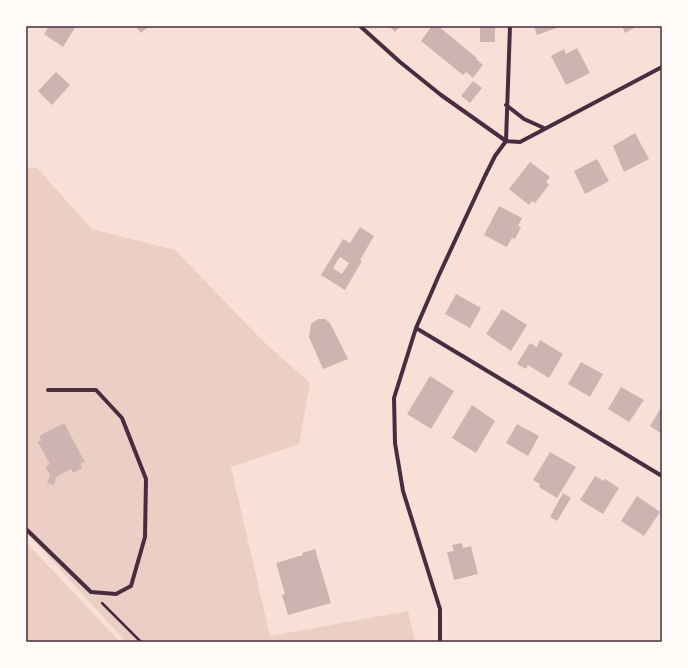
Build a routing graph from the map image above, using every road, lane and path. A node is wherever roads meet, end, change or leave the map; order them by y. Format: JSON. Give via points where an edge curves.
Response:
{"nodes":[{"id":1,"x":360,"y":26,"type":"edge"},
{"id":2,"x":510,"y":26,"type":"edge"},
{"id":3,"x":662,"y":67,"type":"edge"},
{"id":4,"x":506,"y":105,"type":"junction"},
{"id":5,"x":544,"y":128,"type":"junction"},
{"id":6,"x":506,"y":141,"type":"junction"},
{"id":7,"x":416,"y":328,"type":"junction"},
{"id":8,"x":48,"y":390,"type":"dead end"},
{"id":9,"x":662,"y":476,"type":"edge"},
{"id":10,"x":26,"y":529,"type":"edge"},
{"id":11,"x":91,"y":592,"type":"junction"},
{"id":12,"x":138,"y":639,"type":"junction"},
{"id":13,"x":135,"y":642,"type":"edge"},
{"id":14,"x":141,"y":642,"type":"edge"},
{"id":15,"x":440,"y":642,"type":"edge"}],
"edges":[{"from":1,"to":6,"type":"street","via":[[441,95]]},
{"from":2,"to":4,"type":"street"},
{"from":3,"to":5,"type":"street"},
{"from":4,"to":5,"type":"street","via":[[524,119]]},
{"from":4,"to":6,"type":"street"},
{"from":5,"to":6,"type":"street","via":[[520,142]]},
{"from":6,"to":7,"type":"street","via":[[485,176]]},
{"from":7,"to":9,"type":"street"},
{"from":7,"to":15,"type":"street","via":[[394,398],[395,443],[403,491],[440,609]]},
{"from":8,"to":11,"type":"street","via":[[96,390],[122,418],[146,479],[145,537],[131,586],[116,594]]},
{"from":10,"to":11,"type":"street"},
{"from":11,"to":12,"type":"path"},
{"from":12,"to":13,"type":"path"},
{"from":12,"to":14,"type":"path"}]}
